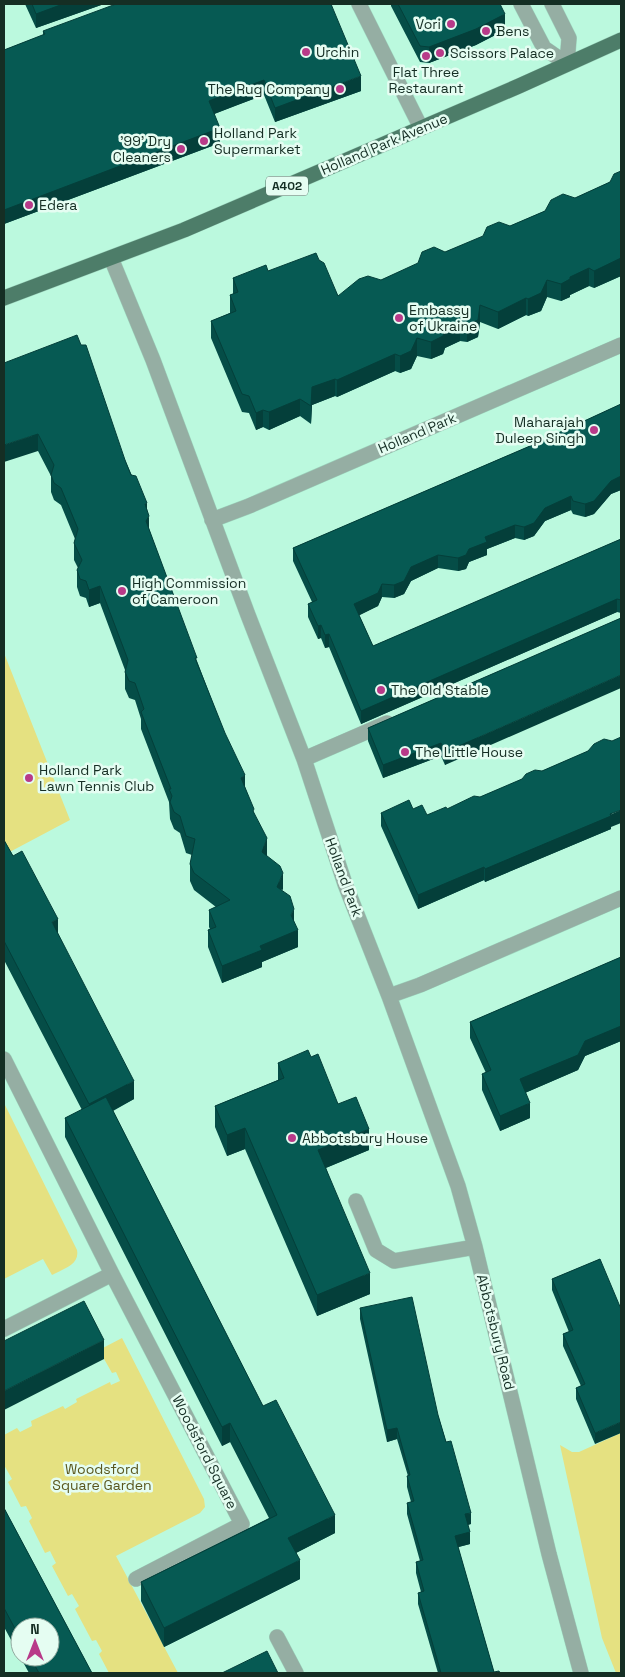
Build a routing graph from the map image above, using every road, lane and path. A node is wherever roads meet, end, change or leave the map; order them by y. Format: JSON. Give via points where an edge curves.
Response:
{"nodes":[{"id":1,"x":358,"y":4,"type":"edge"},
{"id":2,"x":521,"y":4,"type":"edge"},
{"id":3,"x":552,"y":4,"type":"edge"},
{"id":4,"x":621,"y":40,"type":"edge"},
{"id":5,"x":567,"y":64,"type":"junction"},
{"id":6,"x":421,"y":128,"type":"junction"},
{"id":7,"x":111,"y":258,"type":"junction"},
{"id":8,"x":4,"y":298,"type":"edge"},
{"id":9,"x":621,"y":345,"type":"edge"},
{"id":10,"x":212,"y":520,"type":"junction"},
{"id":11,"x":398,"y":719,"type":"edge"},
{"id":12,"x":304,"y":759,"type":"junction"},
{"id":13,"x":621,"y":898,"type":"edge"},
{"id":14,"x":389,"y":996,"type":"junction"},
{"id":15,"x":4,"y":1059,"type":"edge"},
{"id":16,"x":356,"y":1202,"type":"dead end"},
{"id":17,"x":475,"y":1247,"type":"junction"},
{"id":18,"x":112,"y":1274,"type":"junction"},
{"id":19,"x":4,"y":1329,"type":"edge"},
{"id":20,"x":136,"y":1579,"type":"dead end"},
{"id":21,"x":277,"y":1637,"type":"dead end"},
{"id":22,"x":296,"y":1673,"type":"edge"},
{"id":23,"x":581,"y":1673,"type":"edge"}],
"edges":[{"from":1,"to":6,"type":"street"},
{"from":2,"to":5,"type":"street","via":[[544,48]]},
{"from":3,"to":5,"type":"street","via":[[569,38]]},
{"from":4,"to":5,"type":"main road","name":"Holland Park Avenue","number":"A402"},
{"from":5,"to":6,"type":"main road","name":"Holland Park Avenue","number":"A402"},
{"from":6,"to":7,"type":"main road","name":"Holland Park Avenue","number":"A402"},
{"from":7,"to":8,"type":"main road","name":"Holland Park Avenue","number":"A402"},
{"from":7,"to":10,"type":"street","name":"Holland Park","via":[[153,360]]},
{"from":9,"to":10,"type":"street","name":"Holland Park"},
{"from":10,"to":12,"type":"street","name":"Holland Park"},
{"from":11,"to":12,"type":"street"},
{"from":12,"to":14,"type":"street","name":"Holland Park","via":[[345,884]]},
{"from":13,"to":14,"type":"street","via":[[420,986]]},
{"from":14,"to":17,"type":"street","name":"Abbotsbury Road","via":[[458,1186]]},
{"from":15,"to":18,"type":"street","name":"Woodsford Square"},
{"from":16,"to":17,"type":"street","via":[[376,1250],[394,1261]]},
{"from":17,"to":23,"type":"street","name":"Abbotsbury Road"},
{"from":18,"to":19,"type":"street"},
{"from":18,"to":20,"type":"street","name":"Woodsford Square","via":[[242,1524]]},
{"from":21,"to":22,"type":"street"}]}
